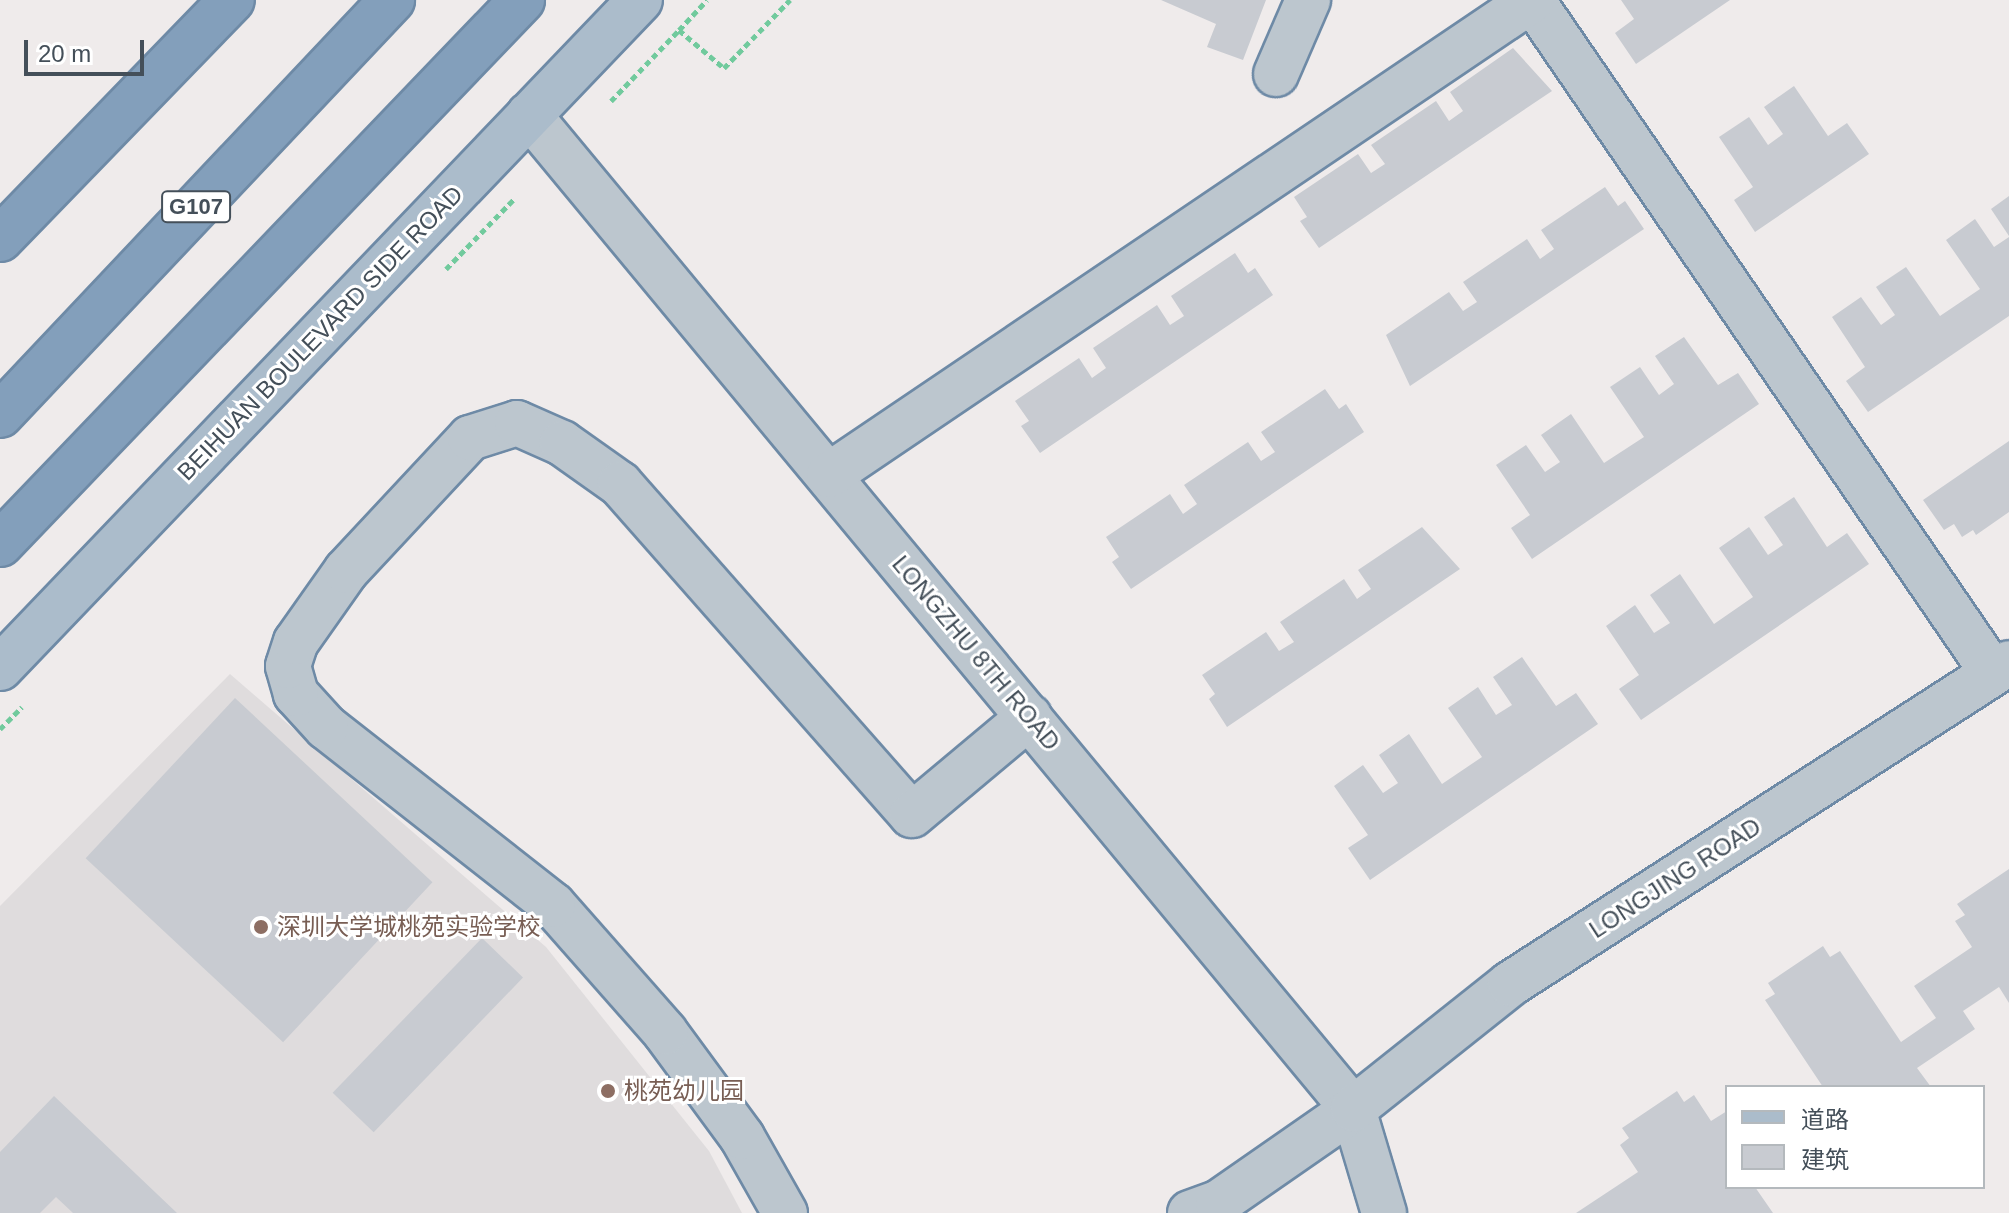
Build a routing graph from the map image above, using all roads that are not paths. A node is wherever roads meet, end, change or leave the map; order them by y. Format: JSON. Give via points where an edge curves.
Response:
{"nodes":[{"id":1,"x":232,"y":0,"type":"edge"},
{"id":2,"x":392,"y":0,"type":"edge"},
{"id":3,"x":522,"y":0,"type":"edge"},
{"id":4,"x":640,"y":0,"type":"edge"},
{"id":5,"x":1308,"y":0,"type":"edge"},
{"id":6,"x":1532,"y":0,"type":"edge"},
{"id":7,"x":1276,"y":74,"type":"dead end"},
{"id":8,"x":529,"y":115,"type":"junction"},
{"id":9,"x":0,"y":239,"type":"edge"},
{"id":10,"x":0,"y":415,"type":"edge"},
{"id":11,"x":829,"y":475,"type":"junction"},
{"id":12,"x":0,"y":544,"type":"edge"},
{"id":13,"x":0,"y":668,"type":"edge"},
{"id":14,"x":2001,"y":668,"type":"edge"},
{"id":15,"x":1029,"y":717,"type":"junction"},
{"id":16,"x":1353,"y":1109,"type":"junction"},
{"id":17,"x":1210,"y":1210,"type":"edge"},
{"id":18,"x":785,"y":1213,"type":"edge"},
{"id":19,"x":1384,"y":1213,"type":"edge"}],
"edges":[{"from":1,"to":9,"type":"highway"},
{"from":2,"to":10,"type":"highway","number":"G107"},
{"from":3,"to":12,"type":"highway"},
{"from":4,"to":8,"type":"main road","name":"BEIHUAN BOULEVARD SIDE ROAD"},
{"from":5,"to":7,"type":"street"},
{"from":6,"to":11,"type":"street"},
{"from":6,"to":14,"type":"street"},
{"from":8,"to":11,"type":"street","name":"LONGZHU 8TH ROAD"},
{"from":8,"to":13,"type":"main road","name":"BEIHUAN BOULEVARD SIDE ROAD"},
{"from":11,"to":15,"type":"street","name":"LONGZHU 8TH ROAD"},
{"from":14,"to":16,"type":"street","name":"LONGJING ROAD","via":[[1510,984]]},
{"from":15,"to":16,"type":"street","name":"LONGZHU 8TH ROAD"},
{"from":15,"to":18,"type":"street","via":[[912,815],[620,484],[562,443],[517,423],[470,438],[346,571],[296,642],[288,666],[296,694],[326,727],[553,905],[665,1032],[742,1137]]},
{"from":16,"to":17,"type":"street","name":"LONGJING ROAD"},
{"from":16,"to":19,"type":"street","name":"LONGZHU 8TH ROAD"}]}
